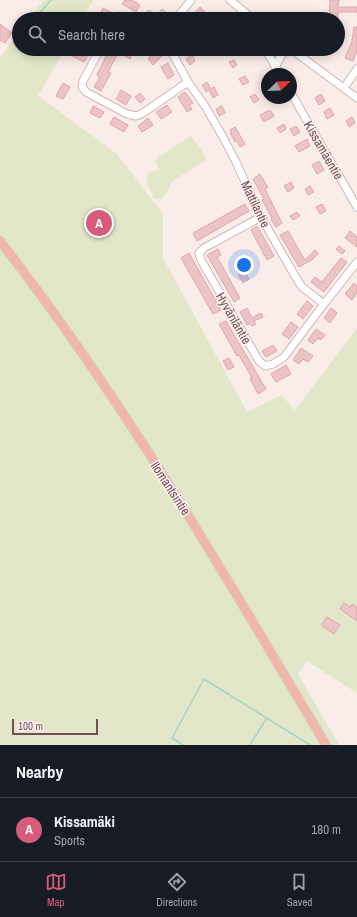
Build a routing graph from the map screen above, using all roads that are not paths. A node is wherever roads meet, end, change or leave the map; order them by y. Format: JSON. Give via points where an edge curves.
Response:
{"nodes":[{"id":1,"x":191,"y":0,"type":"edge"},
{"id":2,"x":230,"y":0,"type":"edge"},
{"id":3,"x":182,"y":12,"type":"edge"},
{"id":4,"x":245,"y":12,"type":"edge"},
{"id":5,"x":96,"y":56,"type":"edge"},
{"id":6,"x":174,"y":56,"type":"edge"},
{"id":7,"x":269,"y":56,"type":"edge"},
{"id":8,"x":281,"y":56,"type":"edge"},
{"id":9,"x":301,"y":56,"type":"edge"},
{"id":10,"x":275,"y":67,"type":"joint"},
{"id":11,"x":357,"y":68,"type":"edge"},
{"id":12,"x":188,"y":82,"type":"junction"},
{"id":13,"x":344,"y":88,"type":"junction"},
{"id":14,"x":357,"y":98,"type":"edge"},
{"id":15,"x":297,"y":103,"type":"edge"},
{"id":16,"x":357,"y":206,"type":"edge"},
{"id":17,"x":261,"y":217,"type":"junction"},
{"id":18,"x":0,"y":241,"type":"edge"},
{"id":19,"x":357,"y":262,"type":"edge"},
{"id":20,"x":324,"y":304,"type":"junction"},
{"id":21,"x":326,"y":745,"type":"edge"}],
"edges":[{"from":1,"to":3,"type":"street"},
{"from":2,"to":4,"type":"street"},
{"from":5,"to":12,"type":"street","via":[[82,87],[86,92],[127,114],[136,116],[143,113]]},
{"from":6,"to":12,"type":"street","name":"Mattilantie"},
{"from":7,"to":10,"type":"street"},
{"from":8,"to":10,"type":"street"},
{"from":9,"to":13,"type":"street"},
{"from":11,"to":13,"type":"street"},
{"from":12,"to":17,"type":"street","name":"Mattilantie","via":[[205,106],[236,162]]},
{"from":13,"to":14,"type":"street"},
{"from":15,"to":16,"type":"street","name":"Kissamäentie"},
{"from":17,"to":20,"type":"street","name":"Mattilantie","via":[[302,287]]},
{"from":17,"to":20,"type":"street","name":"Hyväriläntie","via":[[199,253],[260,362],[265,366],[284,357]]},
{"from":18,"to":21,"type":"main road","name":"Ilomantsintie","via":[[127,420],[209,548]]},
{"from":19,"to":20,"type":"street"}]}
